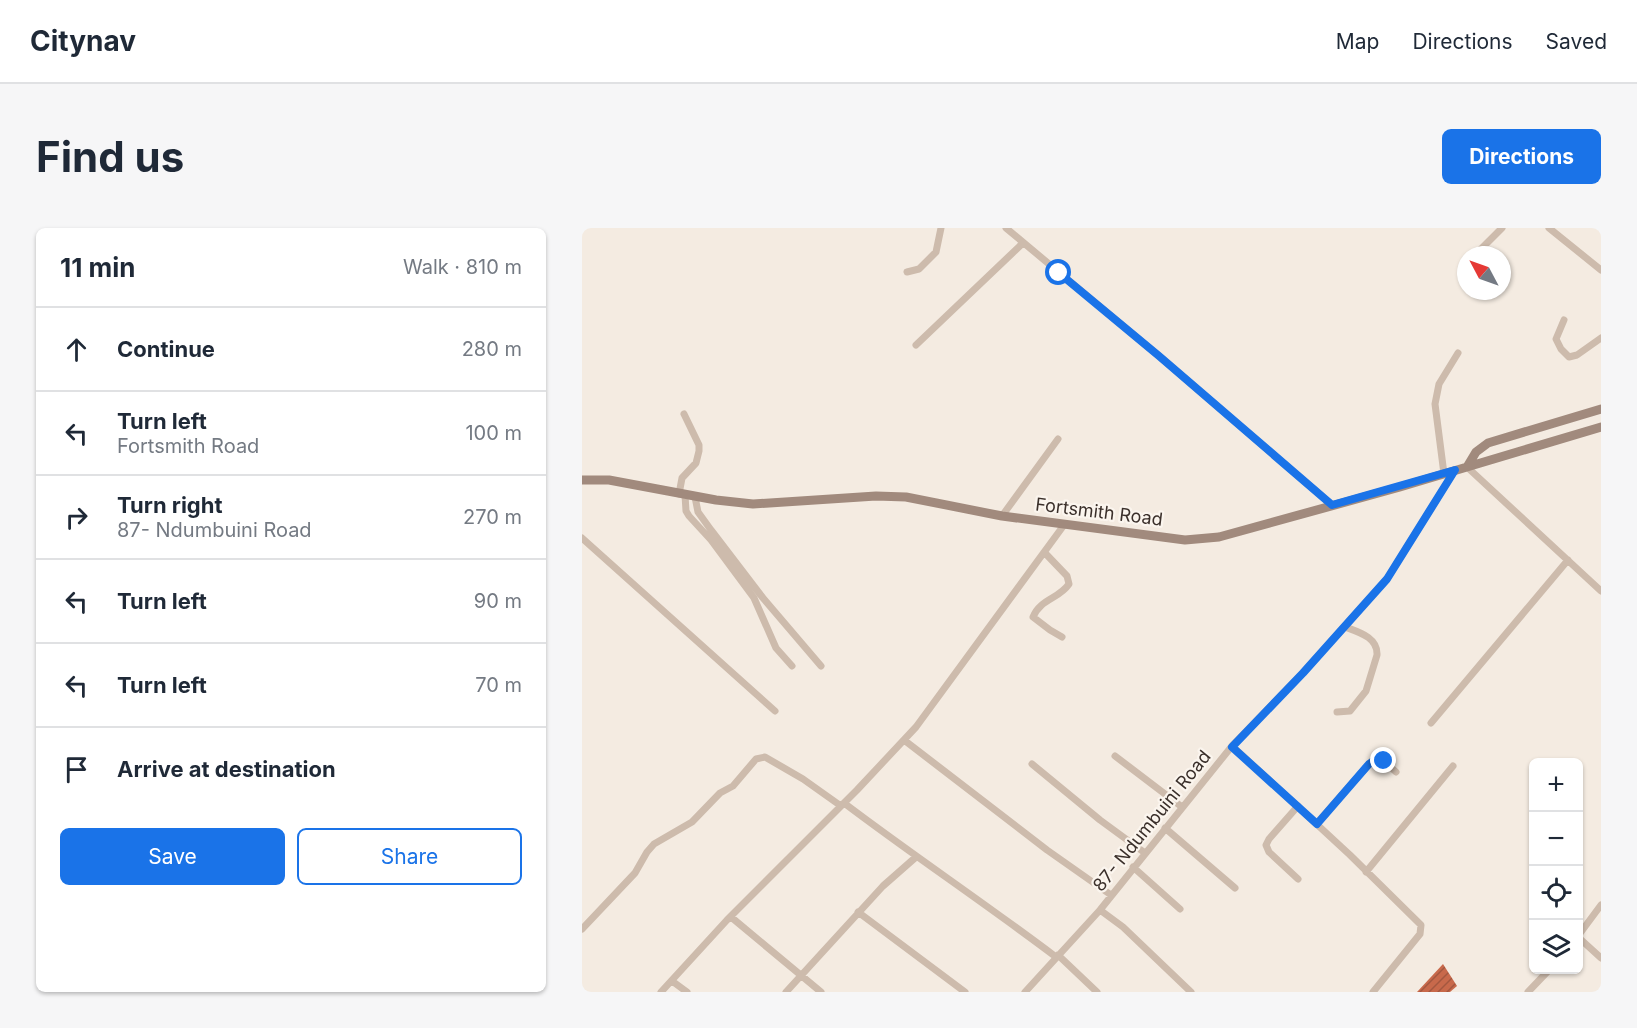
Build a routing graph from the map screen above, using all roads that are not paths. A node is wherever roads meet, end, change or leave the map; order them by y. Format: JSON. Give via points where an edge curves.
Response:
{"nodes":[{"id":1,"x":941,"y":228,"type":"edge"},
{"id":2,"x":1006,"y":228,"type":"edge"},
{"id":3,"x":1502,"y":228,"type":"edge"},
{"id":4,"x":1549,"y":228,"type":"edge"},
{"id":5,"x":1023,"y":243,"type":"junction"},
{"id":6,"x":1484,"y":246,"type":"edge"},
{"id":7,"x":1601,"y":270,"type":"edge"},
{"id":8,"x":907,"y":272,"type":"dead end"},
{"id":9,"x":1564,"y":320,"type":"dead end"},
{"id":10,"x":1601,"y":338,"type":"edge"},
{"id":11,"x":916,"y":345,"type":"dead end"},
{"id":12,"x":1458,"y":353,"type":"dead end"},
{"id":13,"x":1601,"y":409,"type":"edge"},
{"id":14,"x":684,"y":414,"type":"dead end"},
{"id":15,"x":1601,"y":427,"type":"edge"},
{"id":16,"x":1058,"y":439,"type":"dead end"},
{"id":17,"x":1467,"y":467,"type":"junction"},
{"id":18,"x":1455,"y":470,"type":"junction"},
{"id":19,"x":1444,"y":474,"type":"junction"},
{"id":20,"x":582,"y":480,"type":"edge"},
{"id":21,"x":687,"y":495,"type":"junction"},
{"id":22,"x":1332,"y":505,"type":"junction"},
{"id":23,"x":1002,"y":516,"type":"junction"},
{"id":24,"x":1064,"y":525,"type":"junction"},
{"id":25,"x":582,"y":538,"type":"edge"},
{"id":26,"x":1045,"y":553,"type":"junction"},
{"id":27,"x":1568,"y":560,"type":"junction"},
{"id":28,"x":1601,"y":591,"type":"edge"},
{"id":29,"x":1345,"y":627,"type":"junction"},
{"id":30,"x":1062,"y":638,"type":"dead end"},
{"id":31,"x":792,"y":666,"type":"dead end"},
{"id":32,"x":821,"y":666,"type":"dead end"},
{"id":33,"x":775,"y":711,"type":"dead end"},
{"id":34,"x":1337,"y":712,"type":"dead end"},
{"id":35,"x":1431,"y":723,"type":"dead end"},
{"id":36,"x":904,"y":740,"type":"junction"},
{"id":37,"x":1232,"y":747,"type":"junction"},
{"id":38,"x":1115,"y":756,"type":"dead end"},
{"id":39,"x":1032,"y":764,"type":"dead end"},
{"id":40,"x":1453,"y":766,"type":"dead end"},
{"id":41,"x":1396,"y":772,"type":"dead end"},
{"id":42,"x":842,"y":804,"type":"junction"},
{"id":43,"x":1298,"y":806,"type":"junction"},
{"id":44,"x":1182,"y":807,"type":"junction"},
{"id":45,"x":1317,"y":824,"type":"junction"},
{"id":46,"x":1165,"y":828,"type":"junction"},
{"id":47,"x":1145,"y":853,"type":"junction"},
{"id":48,"x":916,"y":857,"type":"junction"},
{"id":49,"x":1133,"y":867,"type":"junction"},
{"id":50,"x":1366,"y":872,"type":"junction"},
{"id":51,"x":1298,"y":879,"type":"dead end"},
{"id":52,"x":1235,"y":888,"type":"dead end"},
{"id":53,"x":1111,"y":895,"type":"junction"},
{"id":54,"x":1601,"y":905,"type":"edge"},
{"id":55,"x":1180,"y":909,"type":"dead end"},
{"id":56,"x":1100,"y":910,"type":"junction"},
{"id":57,"x":858,"y":912,"type":"junction"},
{"id":58,"x":731,"y":917,"type":"junction"},
{"id":59,"x":582,"y":929,"type":"edge"},
{"id":60,"x":1583,"y":929,"type":"edge"},
{"id":61,"x":1583,"y":941,"type":"edge"},
{"id":62,"x":1057,"y":956,"type":"junction"},
{"id":63,"x":1601,"y":958,"type":"edge"},
{"id":64,"x":1544,"y":974,"type":"edge"},
{"id":65,"x":800,"y":976,"type":"junction"},
{"id":66,"x":672,"y":981,"type":"junction"},
{"id":67,"x":661,"y":992,"type":"edge"},
{"id":68,"x":687,"y":992,"type":"edge"},
{"id":69,"x":786,"y":992,"type":"edge"},
{"id":70,"x":821,"y":992,"type":"edge"},
{"id":71,"x":965,"y":992,"type":"edge"},
{"id":72,"x":1025,"y":992,"type":"edge"},
{"id":73,"x":1097,"y":992,"type":"edge"},
{"id":74,"x":1191,"y":992,"type":"edge"},
{"id":75,"x":1373,"y":992,"type":"edge"},
{"id":76,"x":1528,"y":992,"type":"edge"}],
"edges":[{"from":1,"to":8,"type":"street","via":[[938,249],[930,260]]},
{"from":2,"to":5,"type":"street"},
{"from":3,"to":6,"type":"street"},
{"from":4,"to":7,"type":"street"},
{"from":5,"to":11,"type":"street"},
{"from":5,"to":22,"type":"street"},
{"from":9,"to":10,"type":"street","via":[[1556,339],[1569,357]]},
{"from":12,"to":19,"type":"street","via":[[1439,384],[1435,404]]},
{"from":13,"to":17,"type":"street","via":[[1488,443],[1476,452]]},
{"from":14,"to":21,"type":"street","via":[[699,445],[696,463],[682,478]]},
{"from":15,"to":17,"type":"street","name":"Fortsmith Road"},
{"from":16,"to":23,"type":"street"},
{"from":17,"to":18,"type":"street","name":"Fortsmith Road"},
{"from":17,"to":27,"type":"street"},
{"from":18,"to":19,"type":"street","name":"Fortsmith Road"},
{"from":18,"to":29,"type":"street","name":"87- Ndumbuini Road","via":[[1387,579]]},
{"from":19,"to":22,"type":"street","name":"Fortsmith Road"},
{"from":20,"to":21,"type":"street","name":"Fortsmith Road","via":[[609,480]]},
{"from":21,"to":23,"type":"street","name":"Fortsmith Road","via":[[753,504],[876,495]]},
{"from":21,"to":31,"type":"street","via":[[689,516],[754,598],[776,648]]},
{"from":21,"to":32,"type":"street","via":[[763,598]]},
{"from":22,"to":24,"type":"street","name":"Fortsmith Road","via":[[1219,537],[1185,540]]},
{"from":23,"to":24,"type":"street","name":"Fortsmith Road"},
{"from":24,"to":26,"type":"street"},
{"from":25,"to":33,"type":"street"},
{"from":26,"to":30,"type":"street","via":[[1069,584],[1041,604],[1033,617]]},
{"from":26,"to":36,"type":"street"},
{"from":27,"to":28,"type":"street"},
{"from":27,"to":35,"type":"street"},
{"from":29,"to":34,"type":"street","via":[[1371,639],[1377,655],[1363,697],[1350,711]]},
{"from":29,"to":37,"type":"street","name":"87- Ndumbuini Road"},
{"from":36,"to":42,"type":"street"},
{"from":36,"to":53,"type":"street"},
{"from":37,"to":43,"type":"street"},
{"from":37,"to":44,"type":"street","name":"87- Ndumbuini Road"},
{"from":38,"to":44,"type":"street"},
{"from":39,"to":47,"type":"street"},
{"from":40,"to":50,"type":"street"},
{"from":41,"to":45,"type":"street","via":[[1380,760],[1369,764]]},
{"from":42,"to":48,"type":"street"},
{"from":42,"to":58,"type":"street"},
{"from":42,"to":59,"type":"street","via":[[765,757],[756,759],[733,786],[692,822],[654,844],[635,873]]},
{"from":43,"to":45,"type":"street"},
{"from":43,"to":51,"type":"street","via":[[1266,845]]},
{"from":44,"to":46,"type":"street","name":"87- Ndumbuini Road"},
{"from":45,"to":50,"type":"street"},
{"from":46,"to":47,"type":"street","name":"87- Ndumbuini Road"},
{"from":46,"to":52,"type":"street"},
{"from":47,"to":49,"type":"street","name":"87- Ndumbuini Road"},
{"from":48,"to":57,"type":"street"},
{"from":48,"to":62,"type":"street"},
{"from":49,"to":53,"type":"street","name":"87- Ndumbuini Road"},
{"from":49,"to":55,"type":"street"},
{"from":50,"to":75,"type":"street","via":[[1421,928]]},
{"from":53,"to":56,"type":"street","name":"87- Ndumbuini Road"},
{"from":54,"to":60,"type":"street"},
{"from":56,"to":62,"type":"street","name":"87- Ndumbuini Road"},
{"from":56,"to":74,"type":"street"},
{"from":57,"to":65,"type":"street"},
{"from":57,"to":71,"type":"street"},
{"from":58,"to":65,"type":"street"},
{"from":58,"to":66,"type":"street"},
{"from":61,"to":63,"type":"street"},
{"from":62,"to":72,"type":"street","name":"87- Ndumbuini Road"},
{"from":62,"to":73,"type":"street"},
{"from":64,"to":76,"type":"street"},
{"from":65,"to":69,"type":"street"},
{"from":65,"to":70,"type":"street"},
{"from":66,"to":67,"type":"street"},
{"from":66,"to":68,"type":"street"}]}
